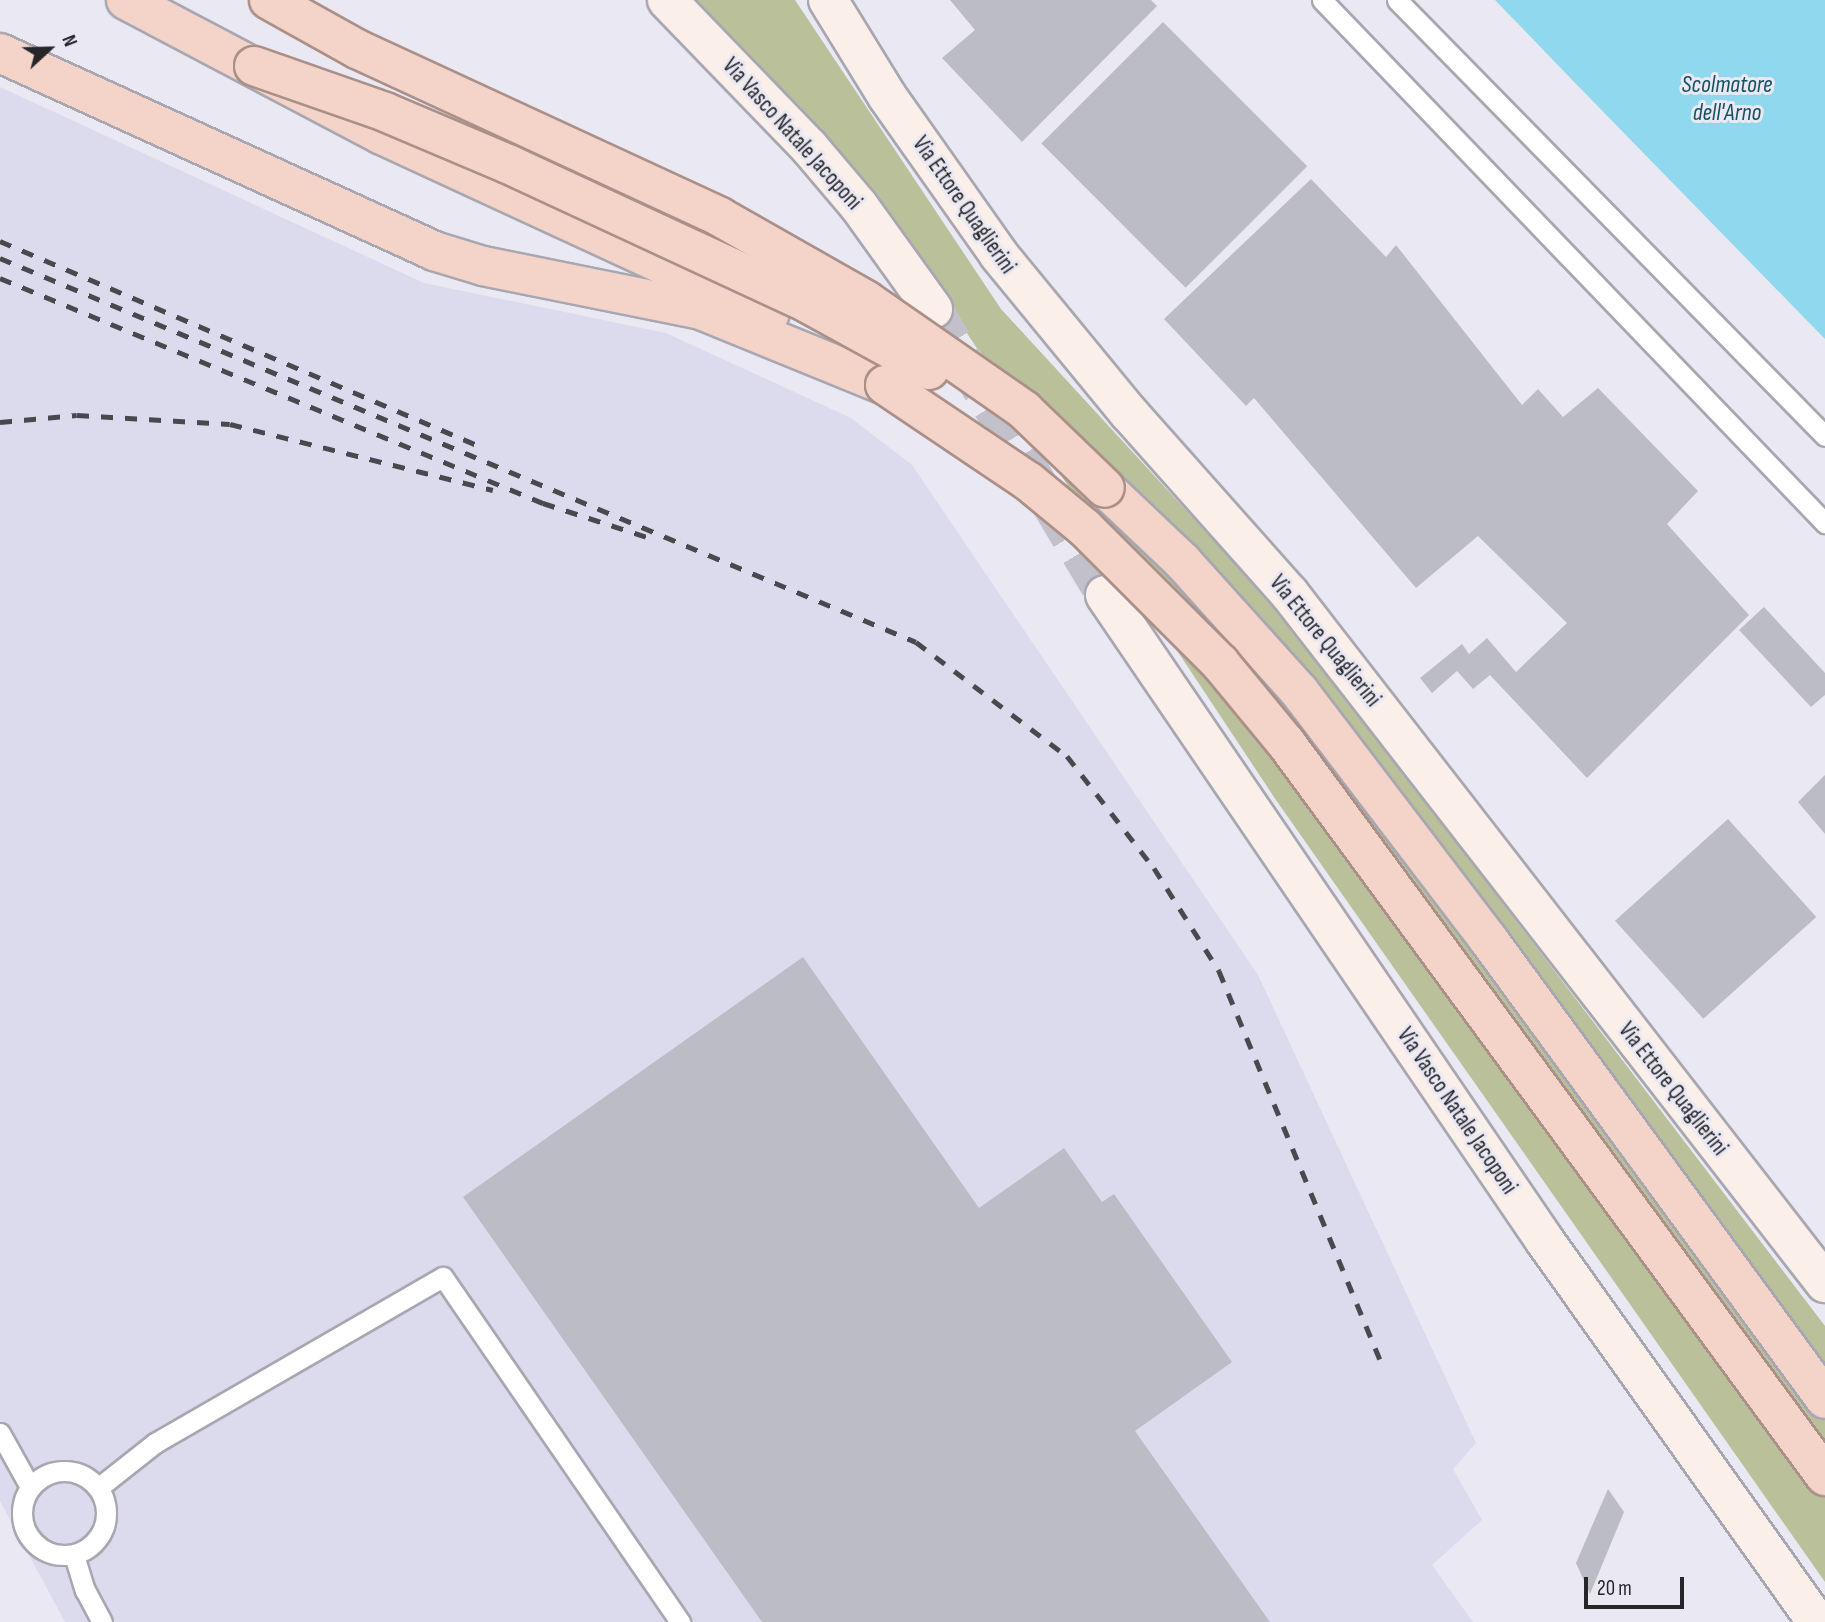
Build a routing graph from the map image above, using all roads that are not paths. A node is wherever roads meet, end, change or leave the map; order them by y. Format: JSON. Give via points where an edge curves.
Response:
{"nodes":[{"id":1,"x":127,"y":0,"type":"edge"},
{"id":2,"x":269,"y":0,"type":"edge"},
{"id":3,"x":667,"y":0,"type":"edge"},
{"id":4,"x":828,"y":0,"type":"edge"},
{"id":5,"x":1322,"y":0,"type":"edge"},
{"id":6,"x":1397,"y":0,"type":"edge"},
{"id":7,"x":0,"y":53,"type":"edge"},
{"id":8,"x":254,"y":66,"type":"junction"},
{"id":9,"x":933,"y":309,"type":"tunnel mouth"},
{"id":10,"x":885,"y":384,"type":"junction"},
{"id":11,"x":1825,"y":436,"type":"edge"},
{"id":12,"x":1105,"y":488,"type":"junction"},
{"id":13,"x":1825,"y":523,"type":"edge"},
{"id":14,"x":1105,"y":595,"type":"tunnel mouth"},
{"id":15,"x":1825,"y":1283,"type":"edge"},
{"id":16,"x":1825,"y":1399,"type":"edge"},
{"id":17,"x":0,"y":1433,"type":"edge"},
{"id":18,"x":1825,"y":1476,"type":"edge"},
{"id":19,"x":30,"y":1487,"type":"junction"},
{"id":20,"x":98,"y":1488,"type":"junction"},
{"id":21,"x":74,"y":1555,"type":"junction"},
{"id":22,"x":102,"y":1622,"type":"edge"},
{"id":23,"x":680,"y":1622,"type":"edge"},
{"id":24,"x":1817,"y":1622,"type":"edge"}],
"edges":[{"from":1,"to":8,"type":"highway"},
{"from":2,"to":12,"type":"highway","bridge":true,"via":[[357,49],[720,218],[866,300],[1024,410]]},
{"from":3,"to":9,"type":"main road","name":"Via Vasco Natale Jacoponi","via":[[810,147]]},
{"from":4,"to":15,"type":"main road","name":"Via Ettore Quaglierini","via":[[887,96],[999,255],[1129,413],[1289,593]]},
{"from":5,"to":13,"type":"lane"},
{"from":6,"to":11,"type":"lane"},
{"from":7,"to":10,"type":"highway","via":[[337,211],[434,251],[483,266],[701,310]]},
{"from":8,"to":10,"type":"highway","bridge":true,"via":[[382,135],[720,288],[791,325]]},
{"from":8,"to":12,"type":"highway","bridge":true,"via":[[385,112],[496,159],[809,304],[951,383]]},
{"from":10,"to":18,"type":"highway","bridge":true,"via":[[1028,481],[1085,528],[1220,663],[1294,754]]},
{"from":12,"to":16,"type":"highway","via":[[1182,561],[1299,691],[1488,939]]},
{"from":14,"to":24,"type":"main road","name":"Via Vasco Natale Jacoponi","via":[[1545,1241]]},
{"from":17,"to":19,"type":"lane"},
{"from":19,"to":20,"type":"lane","via":[[52,1473],[65,1471],[89,1479]]},
{"from":19,"to":21,"type":"lane","via":[[22,1508],[25,1531],[41,1549]]},
{"from":20,"to":21,"type":"lane","via":[[104,1500],[104,1528],[87,1549]]},
{"from":20,"to":23,"type":"lane","via":[[155,1443],[443,1277]]},
{"from":21,"to":22,"type":"lane"}]}
